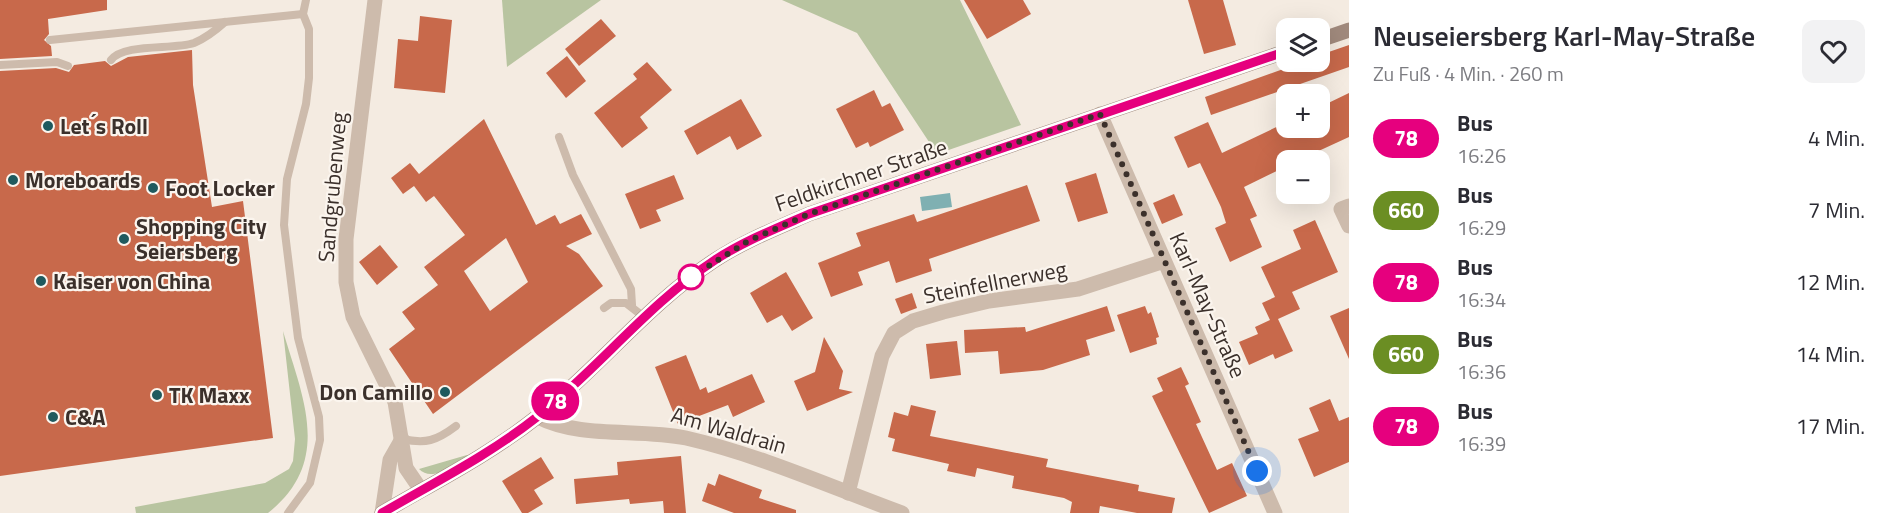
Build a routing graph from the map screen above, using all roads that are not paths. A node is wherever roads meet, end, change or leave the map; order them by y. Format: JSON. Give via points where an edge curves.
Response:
{"nodes":[{"id":1,"x":306,"y":0,"type":"edge"},
{"id":2,"x":375,"y":0,"type":"edge"},
{"id":3,"x":303,"y":14,"type":"junction"},
{"id":4,"x":226,"y":22,"type":"junction"},
{"id":5,"x":1349,"y":30,"type":"edge"},
{"id":6,"x":1330,"y":37,"type":"edge"},
{"id":7,"x":50,"y":40,"type":"dead end"},
{"id":8,"x":1276,"y":55,"type":"edge"},
{"id":9,"x":111,"y":60,"type":"dead end"},
{"id":10,"x":0,"y":65,"type":"edge"},
{"id":11,"x":68,"y":66,"type":"dead end"},
{"id":12,"x":1100,"y":114,"type":"junction"},
{"id":13,"x":559,"y":137,"type":"dead end"},
{"id":14,"x":1349,"y":206,"type":"edge"},
{"id":15,"x":1349,"y":226,"type":"edge"},
{"id":16,"x":1164,"y":261,"type":"junction"},
{"id":17,"x":632,"y":305,"type":"junction"},
{"id":18,"x":604,"y":308,"type":"dead end"},
{"id":19,"x":644,"y":317,"type":"junction"},
{"id":20,"x":538,"y":417,"type":"junction"},
{"id":21,"x":456,"y":426,"type":"dead end"},
{"id":22,"x":402,"y":439,"type":"junction"},
{"id":23,"x":422,"y":490,"type":"junction"},
{"id":24,"x":848,"y":493,"type":"junction"},
{"id":25,"x":288,"y":513,"type":"edge"},
{"id":26,"x":382,"y":513,"type":"edge"},
{"id":27,"x":902,"y":513,"type":"edge"},
{"id":28,"x":1275,"y":513,"type":"edge"}],
"edges":[{"from":1,"to":3,"type":"lane"},
{"from":2,"to":22,"type":"street","name":"Sandgrubenweg","via":[[346,239],[346,282],[353,317],[395,402]]},
{"from":3,"to":4,"type":"lane"},
{"from":3,"to":25,"type":"lane","via":[[309,29],[309,78],[287,179],[284,225],[298,338],[319,417],[320,440],[310,483]]},
{"from":4,"to":7,"type":"lane"},
{"from":4,"to":9,"type":"lane","via":[[191,44],[126,52]]},
{"from":5,"to":6,"type":"street"},
{"from":8,"to":12,"type":"street","name":"Feldkirchner Straße"},
{"from":10,"to":11,"type":"lane","via":[[57,62]]},
{"from":12,"to":16,"type":"street","name":"Karl-May-Straße"},
{"from":12,"to":19,"type":"street","name":"Feldkirchner Straße","via":[[809,214],[748,241],[692,277]]},
{"from":13,"to":17,"type":"lane","via":[[573,175],[631,289]]},
{"from":14,"to":15,"type":"street","via":[[1341,209]]},
{"from":16,"to":24,"type":"street","name":"Steinfellnerweg","via":[[1078,289],[989,301],[943,312],[913,321],[894,333],[882,356]]},
{"from":16,"to":28,"type":"street","name":"Karl-May-Straße"},
{"from":17,"to":18,"type":"lane","via":[[611,303]]},
{"from":17,"to":19,"type":"lane"},
{"from":19,"to":20,"type":"street","name":"Feldkirchner Straße"},
{"from":20,"to":23,"type":"street","name":"Feldkirchner Straße","via":[[484,456]]},
{"from":20,"to":24,"type":"street","name":"Am Waldrain","via":[[570,429],[686,438],[738,452]]},
{"from":21,"to":22,"type":"lane","via":[[434,441]]},
{"from":22,"to":23,"type":"street","name":"Sandgrubenweg","via":[[406,468]]},
{"from":22,"to":26,"type":"street","via":[[390,460]]},
{"from":23,"to":26,"type":"street","name":"Feldkirchner Straße"},
{"from":24,"to":27,"type":"street","name":"Am Waldrain"}]}
